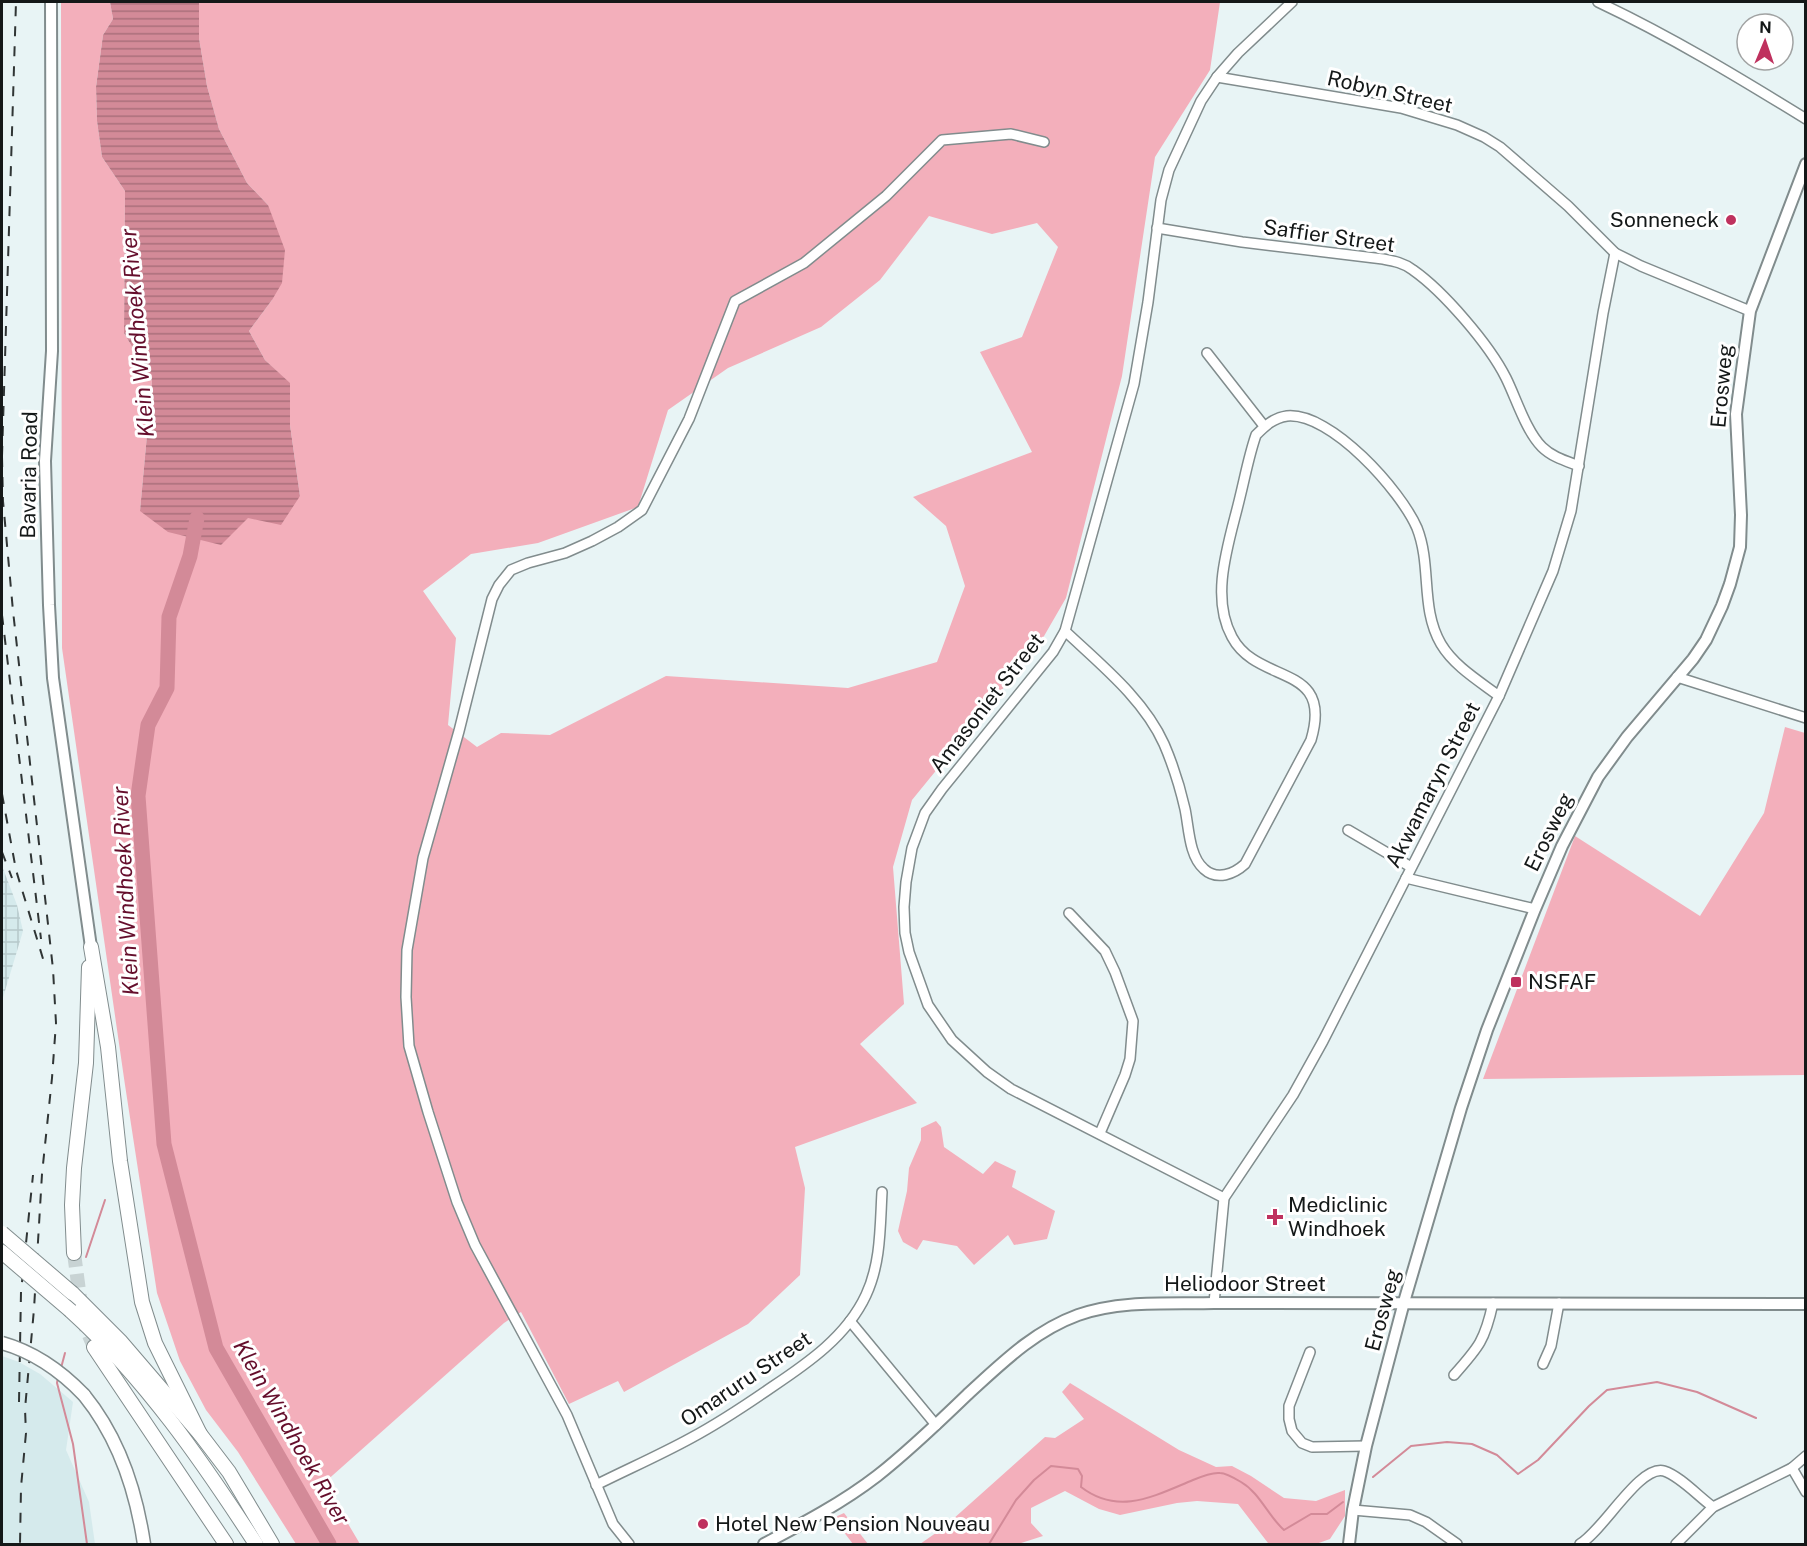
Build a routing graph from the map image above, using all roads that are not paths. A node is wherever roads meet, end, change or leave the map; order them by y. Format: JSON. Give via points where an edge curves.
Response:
{"nodes":[{"id":1,"x":51,"y":2,"type":"edge"},
{"id":2,"x":1292,"y":2,"type":"edge"},
{"id":3,"x":1598,"y":2,"type":"edge"},
{"id":4,"x":1217,"y":77,"type":"junction"},
{"id":5,"x":1806,"y":119,"type":"edge"},
{"id":6,"x":1044,"y":142,"type":"dead end"},
{"id":7,"x":1806,"y":164,"type":"edge"},
{"id":8,"x":1157,"y":228,"type":"junction"},
{"id":9,"x":1615,"y":253,"type":"junction"},
{"id":10,"x":1750,"y":311,"type":"junction"},
{"id":11,"x":1208,"y":353,"type":"dead end"},
{"id":12,"x":1264,"y":426,"type":"junction"},
{"id":13,"x":1579,"y":466,"type":"junction"},
{"id":14,"x":1065,"y":632,"type":"junction"},
{"id":15,"x":1677,"y":677,"type":"junction"},
{"id":16,"x":1498,"y":696,"type":"junction"},
{"id":17,"x":1806,"y":718,"type":"edge"},
{"id":18,"x":1348,"y":831,"type":"dead end"},
{"id":19,"x":1411,"y":867,"type":"junction"},
{"id":20,"x":1406,"y":878,"type":"junction"},
{"id":21,"x":1534,"y":909,"type":"junction"},
{"id":22,"x":1069,"y":913,"type":"dead end"},
{"id":23,"x":91,"y":947,"type":"junction"},
{"id":24,"x":1100,"y":1133,"type":"junction"},
{"id":25,"x":882,"y":1192,"type":"dead end"},
{"id":26,"x":1224,"y":1198,"type":"junction"},
{"id":27,"x":2,"y":1233,"type":"edge"},
{"id":28,"x":2,"y":1252,"type":"edge"},
{"id":29,"x":74,"y":1253,"type":"tunnel mouth"},
{"id":30,"x":1404,"y":1302,"type":"junction"},
{"id":31,"x":1214,"y":1303,"type":"junction"},
{"id":32,"x":1493,"y":1303,"type":"junction"},
{"id":33,"x":1560,"y":1303,"type":"junction"},
{"id":34,"x":1806,"y":1304,"type":"edge"},
{"id":35,"x":850,"y":1321,"type":"junction"},
{"id":36,"x":2,"y":1343,"type":"edge"},
{"id":37,"x":94,"y":1347,"type":"tunnel mouth"},
{"id":38,"x":1310,"y":1352,"type":"dead end"},
{"id":39,"x":1543,"y":1364,"type":"dead end"},
{"id":40,"x":1454,"y":1375,"type":"dead end"},
{"id":41,"x":936,"y":1425,"type":"junction"},
{"id":42,"x":200,"y":1434,"type":"junction"},
{"id":43,"x":1366,"y":1446,"type":"junction"},
{"id":44,"x":1806,"y":1456,"type":"edge"},
{"id":45,"x":1792,"y":1468,"type":"junction"},
{"id":46,"x":596,"y":1485,"type":"junction"},
{"id":47,"x":1806,"y":1492,"type":"edge"},
{"id":48,"x":1713,"y":1507,"type":"junction"},
{"id":49,"x":1353,"y":1509,"type":"junction"},
{"id":50,"x":144,"y":1545,"type":"edge"},
{"id":51,"x":225,"y":1545,"type":"edge"},
{"id":52,"x":256,"y":1545,"type":"edge"},
{"id":53,"x":272,"y":1545,"type":"edge"},
{"id":54,"x":629,"y":1545,"type":"edge"},
{"id":55,"x":764,"y":1545,"type":"edge"},
{"id":56,"x":1349,"y":1545,"type":"edge"},
{"id":57,"x":1457,"y":1545,"type":"edge"},
{"id":58,"x":1580,"y":1545,"type":"edge"},
{"id":59,"x":1676,"y":1545,"type":"edge"}],
"edges":[{"from":1,"to":23,"type":"street","name":"Bavaria Road","via":[[52,351],[45,461],[49,605],[53,678]]},
{"from":2,"to":4,"type":"street","name":"Amasoniet Street"},
{"from":3,"to":5,"type":"street","via":[[1636,19]]},
{"from":4,"to":8,"type":"street","name":"Amasoniet Street","via":[[1196,110],[1169,170]]},
{"from":4,"to":9,"type":"street","name":"Robyn Street","via":[[1390,106],[1457,125],[1500,147]]},
{"from":6,"to":46,"type":"street","via":[[1011,134],[942,140],[886,196],[804,263],[735,301],[689,419],[642,510],[591,542],[511,570],[492,599],[423,858],[407,950],[409,1046],[457,1202],[475,1245],[567,1415]]},
{"from":7,"to":10,"type":"street","name":"Erosweg"},
{"from":8,"to":13,"type":"street","name":"Saffier Street","via":[[1383,259],[1412,269],[1439,292],[1489,349],[1541,446]]},
{"from":8,"to":14,"type":"street","name":"Amasoniet Street","via":[[1134,384]]},
{"from":9,"to":10,"type":"street","name":"Robyn Street"},
{"from":9,"to":13,"type":"street","name":"Akwamaryn Street"},
{"from":10,"to":15,"type":"street","name":"Erosweg","via":[[1736,414],[1740,547],[1722,606],[1706,640]]},
{"from":11,"to":12,"type":"street"},
{"from":12,"to":14,"type":"street","via":[[1253,443],[1225,558],[1222,588],[1226,622],[1236,643],[1249,657],[1301,684],[1309,692],[1316,712],[1311,740],[1239,870],[1227,876],[1204,870],[1191,844],[1173,767],[1154,725],[1122,687]]},
{"from":12,"to":16,"type":"street","via":[[1275,419],[1295,416],[1321,426],[1346,442],[1387,483],[1417,530],[1429,612],[1441,644],[1456,662]]},
{"from":13,"to":16,"type":"street","name":"Akwamaryn Street","via":[[1567,528],[1553,571]]},
{"from":14,"to":24,"type":"street","name":"Amasoniet Street","via":[[925,813],[908,864],[905,933],[928,1005],[952,1040],[1011,1089]]},
{"from":15,"to":17,"type":"street"},
{"from":15,"to":21,"type":"street","name":"Erosweg","via":[[1598,777]]},
{"from":16,"to":19,"type":"street","name":"Akwamaryn Street"},
{"from":18,"to":19,"type":"street"},
{"from":19,"to":20,"type":"street","name":"Akwamaryn Street"},
{"from":20,"to":21,"type":"street"},
{"from":20,"to":26,"type":"street","name":"Akwamaryn Street","via":[[1297,1089]]},
{"from":21,"to":30,"type":"street","name":"Erosweg","via":[[1461,1108]]},
{"from":22,"to":24,"type":"street","via":[[1105,951],[1132,1021],[1130,1059]]},
{"from":23,"to":29,"type":"main road","via":[[86,1063],[74,1168]]},
{"from":23,"to":42,"type":"main road","via":[[142,1302],[155,1343]]},
{"from":24,"to":26,"type":"street","name":"Amasoniet Street"},
{"from":25,"to":35,"type":"street","name":"Omaruru Street","via":[[876,1266],[865,1298]]},
{"from":26,"to":31,"type":"street","name":"Akwamaryn Street"},
{"from":27,"to":42,"type":"main road","bridge":true,"via":[[72,1293],[121,1342]]},
{"from":28,"to":52,"type":"main road","bridge":true,"via":[[71,1311],[113,1354],[202,1462]]},
{"from":30,"to":31,"type":"street","name":"Heliodoor Street"},
{"from":30,"to":32,"type":"street","name":"Heliodoor Street"},
{"from":30,"to":43,"type":"street","name":"Erosweg"},
{"from":31,"to":41,"type":"street","name":"Heliodoor Street","via":[[1127,1305],[1077,1315],[1024,1343]]},
{"from":32,"to":33,"type":"street","name":"Heliodoor Street"},
{"from":32,"to":40,"type":"street","via":[[1482,1342]]},
{"from":33,"to":34,"type":"street","name":"Heliodoor Street"},
{"from":33,"to":39,"type":"street"},
{"from":35,"to":41,"type":"street"},
{"from":35,"to":46,"type":"street","name":"Omaruru Street","via":[[816,1356],[750,1402],[690,1438]]},
{"from":36,"to":50,"type":"main road","bridge":true,"via":[[23,1350],[59,1372],[103,1420],[120,1453]]},
{"from":37,"to":51,"type":"main road"},
{"from":38,"to":43,"type":"street","via":[[1289,1406],[1292,1431],[1302,1443],[1312,1447]]},
{"from":41,"to":55,"type":"street","name":"Heliodoor Street","via":[[876,1477]]},
{"from":42,"to":53,"type":"main road","via":[[229,1472]]},
{"from":43,"to":49,"type":"street","name":"Erosweg"},
{"from":44,"to":45,"type":"street"},
{"from":45,"to":47,"type":"street"},
{"from":45,"to":48,"type":"street"},
{"from":46,"to":54,"type":"street","via":[[614,1524]]},
{"from":48,"to":58,"type":"street","via":[[1661,1470],[1631,1488],[1610,1516]]},
{"from":48,"to":59,"type":"street"},
{"from":49,"to":56,"type":"street","name":"Erosweg"},
{"from":49,"to":57,"type":"street","via":[[1410,1515]]}]}
